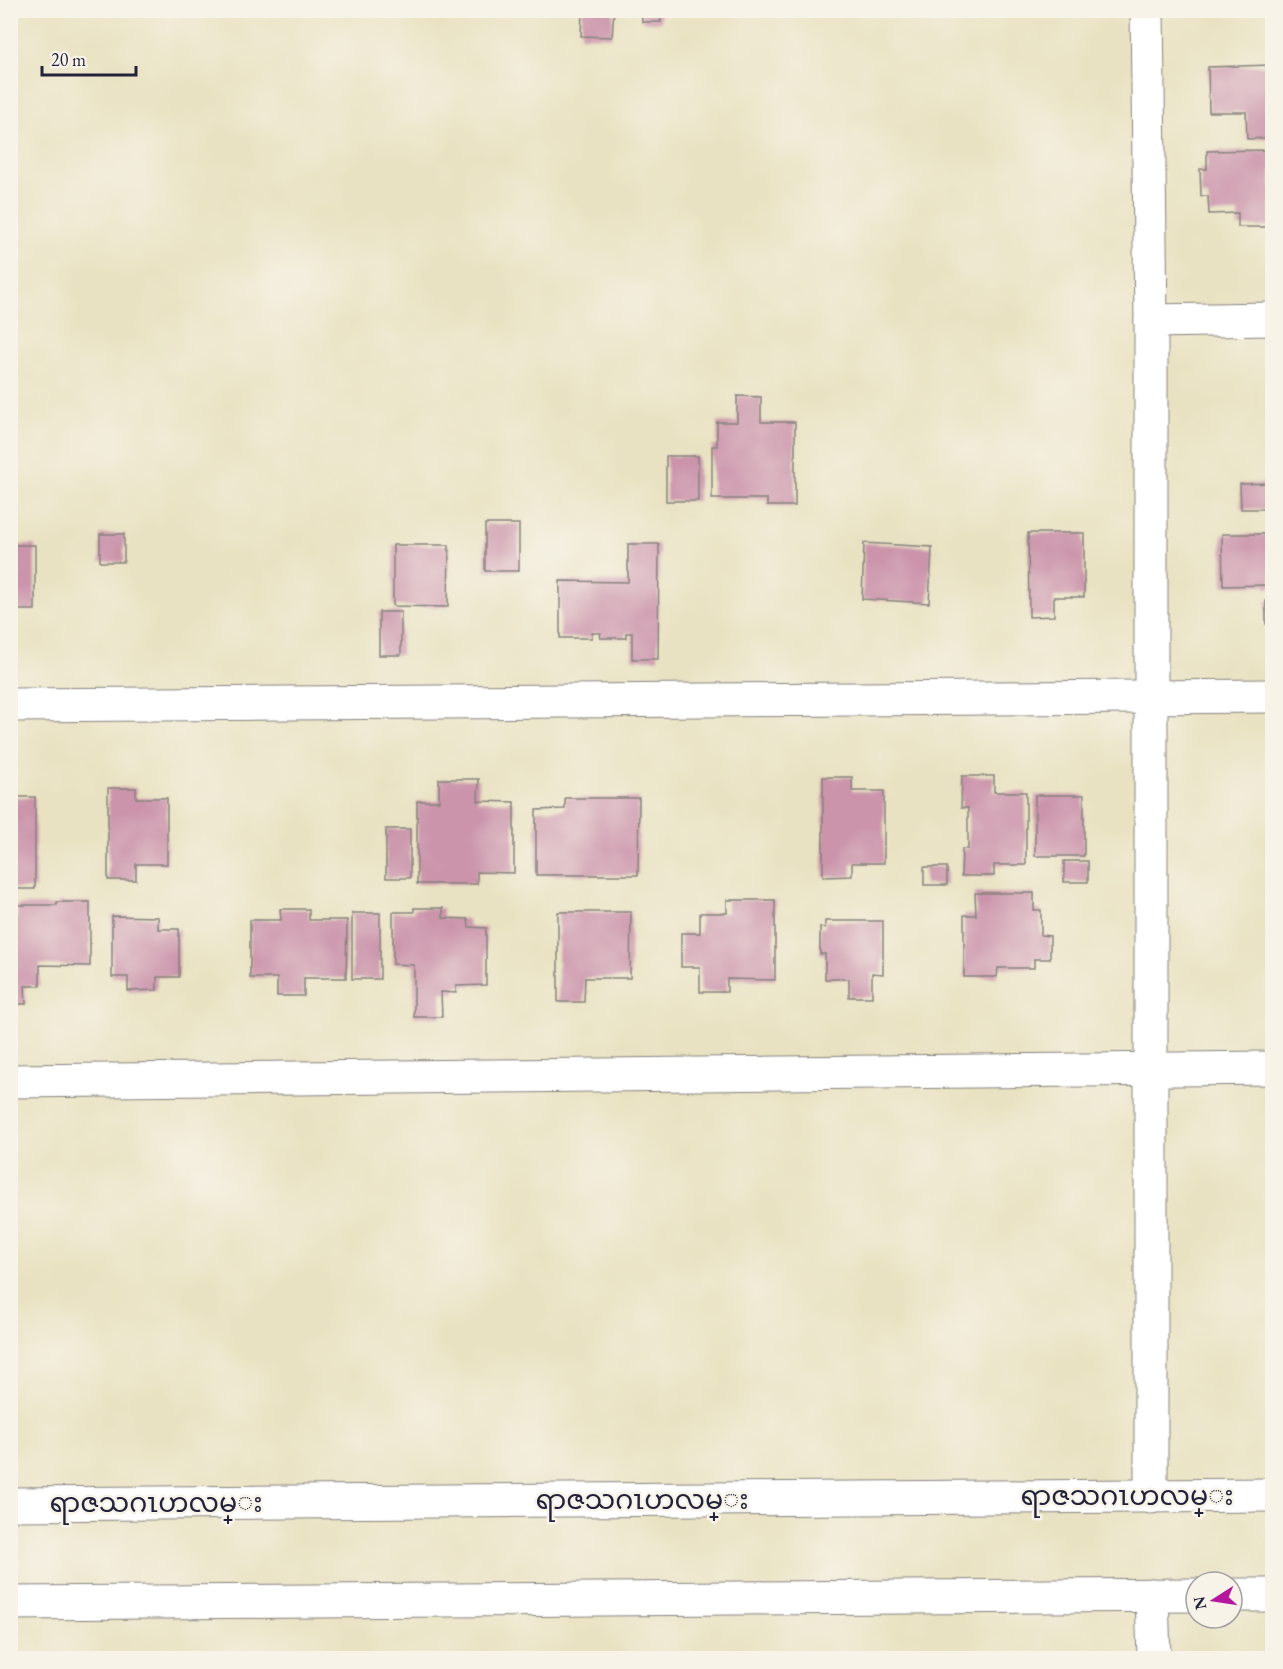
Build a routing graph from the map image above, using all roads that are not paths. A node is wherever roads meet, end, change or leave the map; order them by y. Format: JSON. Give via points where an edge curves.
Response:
{"nodes":[{"id":1,"x":1147,"y":10,"type":"edge"},
{"id":2,"x":1272,"y":319,"type":"edge"},
{"id":3,"x":1151,"y":321,"type":"junction"},
{"id":4,"x":1272,"y":696,"type":"edge"},
{"id":5,"x":1151,"y":698,"type":"junction"},
{"id":6,"x":10,"y":705,"type":"edge"},
{"id":7,"x":1272,"y":1068,"type":"edge"},
{"id":8,"x":1151,"y":1071,"type":"junction"},
{"id":9,"x":10,"y":1081,"type":"edge"},
{"id":10,"x":1272,"y":1495,"type":"edge"},
{"id":11,"x":1151,"y":1497,"type":"junction"},
{"id":12,"x":10,"y":1504,"type":"edge"},
{"id":13,"x":1152,"y":1595,"type":"junction"},
{"id":14,"x":1184,"y":1595,"type":"edge"},
{"id":15,"x":1244,"y":1595,"type":"edge"},
{"id":16,"x":1272,"y":1595,"type":"edge"},
{"id":17,"x":10,"y":1603,"type":"edge"},
{"id":18,"x":1154,"y":1659,"type":"edge"}],
"edges":[{"from":1,"to":3,"type":"street"},
{"from":2,"to":3,"type":"street"},
{"from":3,"to":5,"type":"street"},
{"from":4,"to":5,"type":"street"},
{"from":5,"to":6,"type":"street"},
{"from":5,"to":8,"type":"street"},
{"from":7,"to":8,"type":"street"},
{"from":8,"to":9,"type":"street"},
{"from":8,"to":11,"type":"street"},
{"from":10,"to":11,"type":"street","name":"ရာဇသဂၤဟလမ္း"},
{"from":11,"to":12,"type":"street","name":"ရာဇသဂၤဟလမ္း"},
{"from":13,"to":14,"type":"street"},
{"from":13,"to":17,"type":"street"},
{"from":13,"to":18,"type":"street"},
{"from":15,"to":16,"type":"street"}]}
